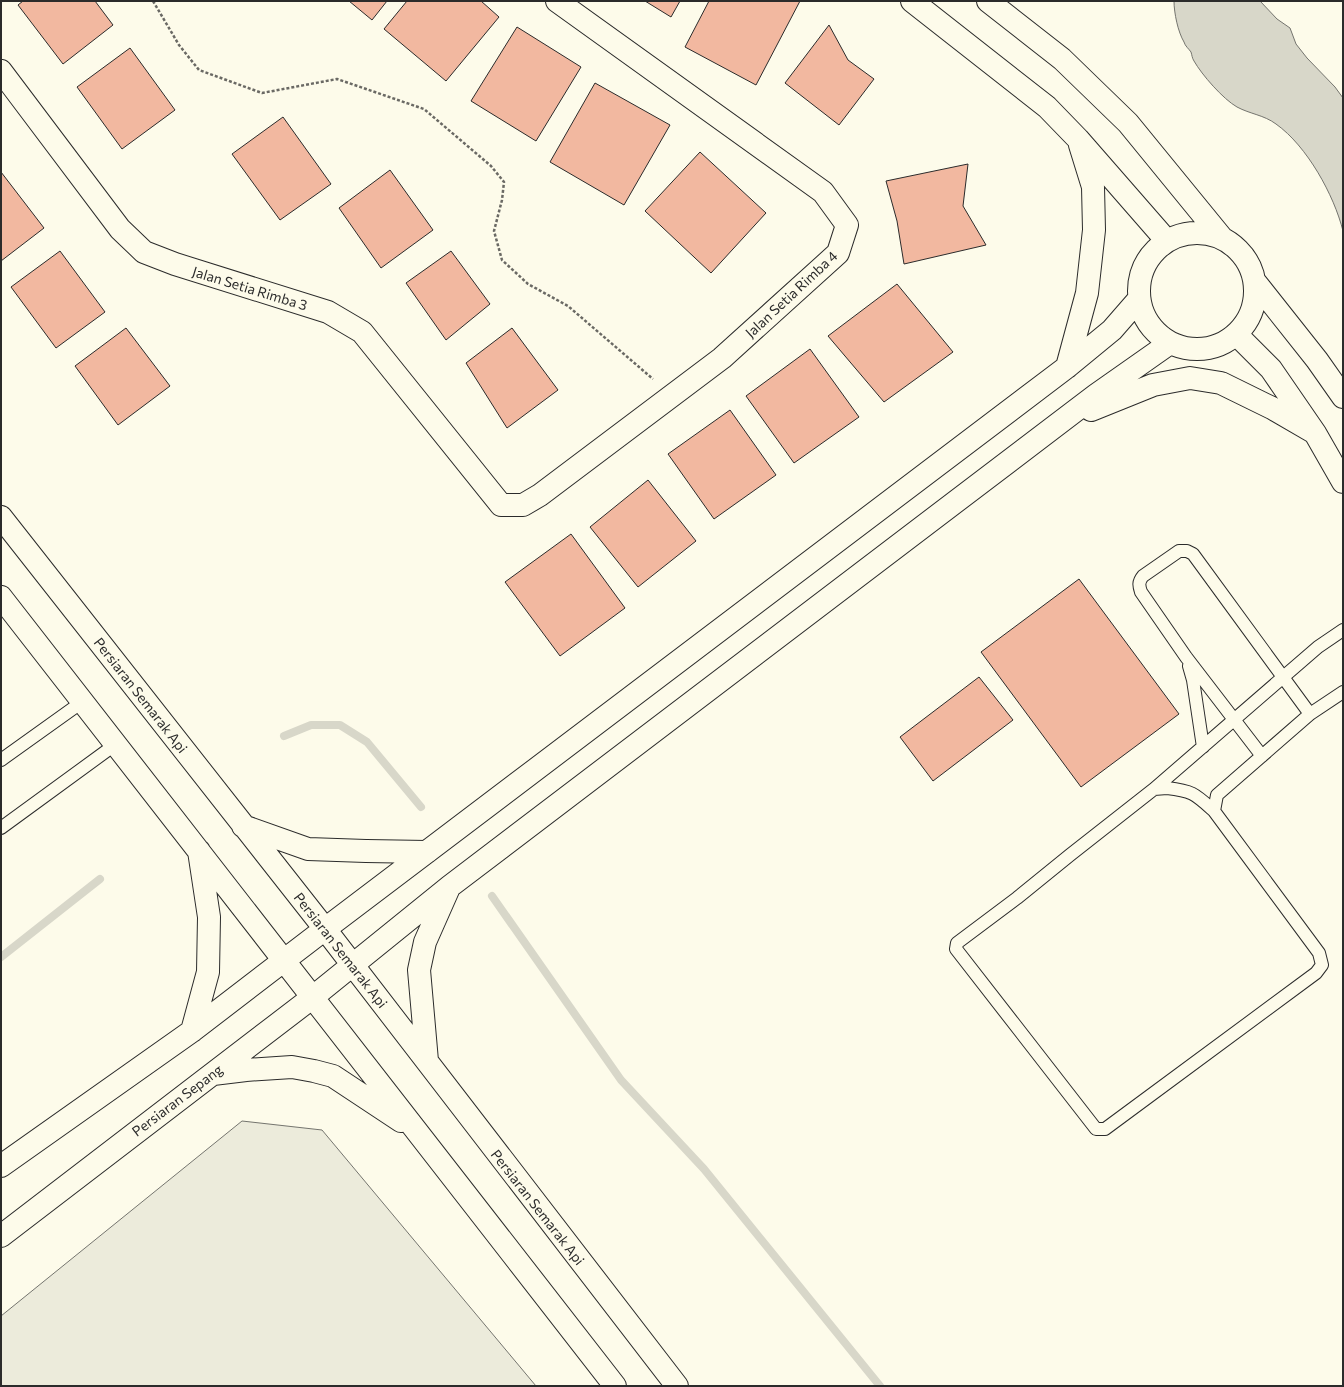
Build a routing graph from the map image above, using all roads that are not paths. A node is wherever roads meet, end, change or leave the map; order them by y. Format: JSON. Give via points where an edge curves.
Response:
{"nodes":[{"id":1,"x":557,"y":1,"type":"edge"},
{"id":2,"x":912,"y":1,"type":"edge"},
{"id":3,"x":988,"y":1,"type":"edge"},
{"id":4,"x":1,"y":71,"type":"edge"},
{"id":5,"x":1078,"y":139,"type":"junction"},
{"id":6,"x":1222,"y":238,"type":"junction"},
{"id":7,"x":1167,"y":240,"type":"junction"},
{"id":8,"x":1256,"y":283,"type":"junction"},
{"id":9,"x":1139,"y":299,"type":"junction"},
{"id":10,"x":1237,"y":335,"type":"junction"},
{"id":11,"x":1170,"y":343,"type":"junction"},
{"id":12,"x":1067,"y":367,"type":"junction"},
{"id":13,"x":1343,"y":398,"type":"edge"},
{"id":14,"x":1060,"y":423,"type":"junction"},
{"id":15,"x":1315,"y":433,"type":"junction"},
{"id":16,"x":1343,"y":482,"type":"edge"},
{"id":17,"x":501,"y":505,"type":"joint"},
{"id":18,"x":1,"y":517,"type":"edge"},
{"id":19,"x":1,"y":598,"type":"edge"},
{"id":20,"x":1343,"y":630,"type":"edge"},
{"id":21,"x":1186,"y":657,"type":"junction"},
{"id":22,"x":1283,"y":678,"type":"junction"},
{"id":23,"x":1343,"y":692,"type":"edge"},
{"id":24,"x":82,"y":702,"type":"junction"},
{"id":25,"x":1310,"y":714,"type":"junction"},
{"id":26,"x":1234,"y":720,"type":"junction"},
{"id":27,"x":116,"y":744,"type":"junction"},
{"id":28,"x":1203,"y":747,"type":"junction"},
{"id":29,"x":1262,"y":756,"type":"junction"},
{"id":30,"x":1,"y":760,"type":"edge"},
{"id":31,"x":1154,"y":789,"type":"junction"},
{"id":32,"x":1214,"y":810,"type":"junction"},
{"id":33,"x":244,"y":826,"type":"junction"},
{"id":34,"x":1,"y":828,"type":"edge"},
{"id":35,"x":199,"y":851,"type":"junction"},
{"id":36,"x":426,"y":852,"type":"junction"},
{"id":37,"x":449,"y":887,"type":"junction"},
{"id":38,"x":325,"y":928,"type":"junction"},
{"id":39,"x":284,"y":960,"type":"junction"},
{"id":40,"x":352,"y":964,"type":"junction"},
{"id":41,"x":313,"y":997,"type":"junction"},
{"id":42,"x":192,"y":1031,"type":"junction"},
{"id":43,"x":427,"y":1061,"type":"junction"},
{"id":44,"x":212,"y":1074,"type":"junction"},
{"id":45,"x":417,"y":1132,"type":"junction"},
{"id":46,"x":1,"y":1166,"type":"edge"},
{"id":47,"x":1,"y":1236,"type":"edge"},
{"id":48,"x":615,"y":1386,"type":"edge"},
{"id":49,"x":677,"y":1386,"type":"edge"}],
"edges":[{"from":1,"to":17,"type":"street","name":"Jalan Setia Rimba 4","via":[[823,192],[847,225],[838,253],[722,358],[540,495],[524,505]]},
{"from":2,"to":5,"type":"street","via":[[1047,107]]},
{"from":3,"to":6,"type":"street","via":[[1062,59],[1128,123]]},
{"from":4,"to":17,"type":"street","name":"Jalan Setia Rimba 3","via":[[120,229],[144,252],[328,312],[362,332]]},
{"from":5,"to":7,"type":"street"},
{"from":5,"to":12,"type":"street","via":[[1093,187],[1094,230],[1087,293]]},
{"from":6,"to":7,"type":"street","via":[[1204,232],[1185,233]]},
{"from":6,"to":8,"type":"street","via":[[1238,249],[1250,264]]},
{"from":7,"to":9,"type":"street","via":[[1154,251],[1144,266],[1139,282]]},
{"from":8,"to":10,"type":"street","via":[[1256,302],[1249,320]]},
{"from":8,"to":13,"type":"street","via":[[1317,360]]},
{"from":9,"to":11,"type":"street","via":[[1144,316],[1155,332]]},
{"from":9,"to":12,"type":"street","via":[[1112,330]]},
{"from":10,"to":11,"type":"street","via":[[1222,345],[1205,349],[1187,349]]},
{"from":10,"to":15,"type":"street","via":[[1270,369]]},
{"from":11,"to":14,"type":"street"},
{"from":12,"to":36,"type":"street"},
{"from":14,"to":15,"type":"street","via":[[1153,385],[1190,378],[1221,382]]},
{"from":14,"to":37,"type":"street","name":"Persiaran Sepang"},
{"from":15,"to":16,"type":"street"},
{"from":18,"to":33,"type":"street","name":"Persiaran Semarak Api"},
{"from":19,"to":24,"type":"street"},
{"from":20,"to":22,"type":"lane","via":[[1318,647]]},
{"from":21,"to":22,"type":"lane","via":[[1139,586],[1143,576],[1179,551],[1187,550],[1194,554]]},
{"from":21,"to":26,"type":"lane"},
{"from":21,"to":28,"type":"lane","via":[[1193,680]]},
{"from":22,"to":25,"type":"lane"},
{"from":22,"to":26,"type":"lane"},
{"from":23,"to":25,"type":"lane"},
{"from":24,"to":27,"type":"street"},
{"from":24,"to":30,"type":"lane"},
{"from":25,"to":29,"type":"lane"},
{"from":26,"to":28,"type":"lane"},
{"from":26,"to":29,"type":"lane"},
{"from":27,"to":34,"type":"lane"},
{"from":27,"to":35,"type":"street"},
{"from":28,"to":31,"type":"lane"},
{"from":29,"to":32,"type":"lane","via":[[1217,795]]},
{"from":31,"to":32,"type":"lane","via":[[1184,790],[1197,795]]},
{"from":31,"to":32,"type":"lane","via":[[957,943],[956,949],[1096,1129],[1105,1128],[1135,1107],[1316,973],[1322,964],[1319,954]]},
{"from":33,"to":36,"type":"street","via":[[308,849]]},
{"from":33,"to":38,"type":"street","name":"Persiaran Semarak Api"},
{"from":35,"to":39,"type":"street"},
{"from":35,"to":42,"type":"street","via":[[209,917],[208,972]]},
{"from":36,"to":38,"type":"street"},
{"from":37,"to":40,"type":"street","name":"Persiaran Sepang"},
{"from":37,"to":43,"type":"street","via":[[425,942],[419,970]]},
{"from":38,"to":39,"type":"street"},
{"from":38,"to":40,"type":"street","name":"Persiaran Semarak Api"},
{"from":39,"to":41,"type":"street"},
{"from":39,"to":42,"type":"street"},
{"from":40,"to":41,"type":"street","name":"Persiaran Sepang"},
{"from":40,"to":43,"type":"street","name":"Persiaran Semarak Api"},
{"from":41,"to":44,"type":"street","name":"Persiaran Sepang"},
{"from":41,"to":45,"type":"street"},
{"from":42,"to":46,"type":"street"},
{"from":43,"to":49,"type":"street","name":"Persiaran Semarak Api"},
{"from":44,"to":45,"type":"street","via":[[292,1067],[333,1076]]},
{"from":44,"to":47,"type":"street","name":"Persiaran Sepang"},
{"from":45,"to":48,"type":"street"}]}
